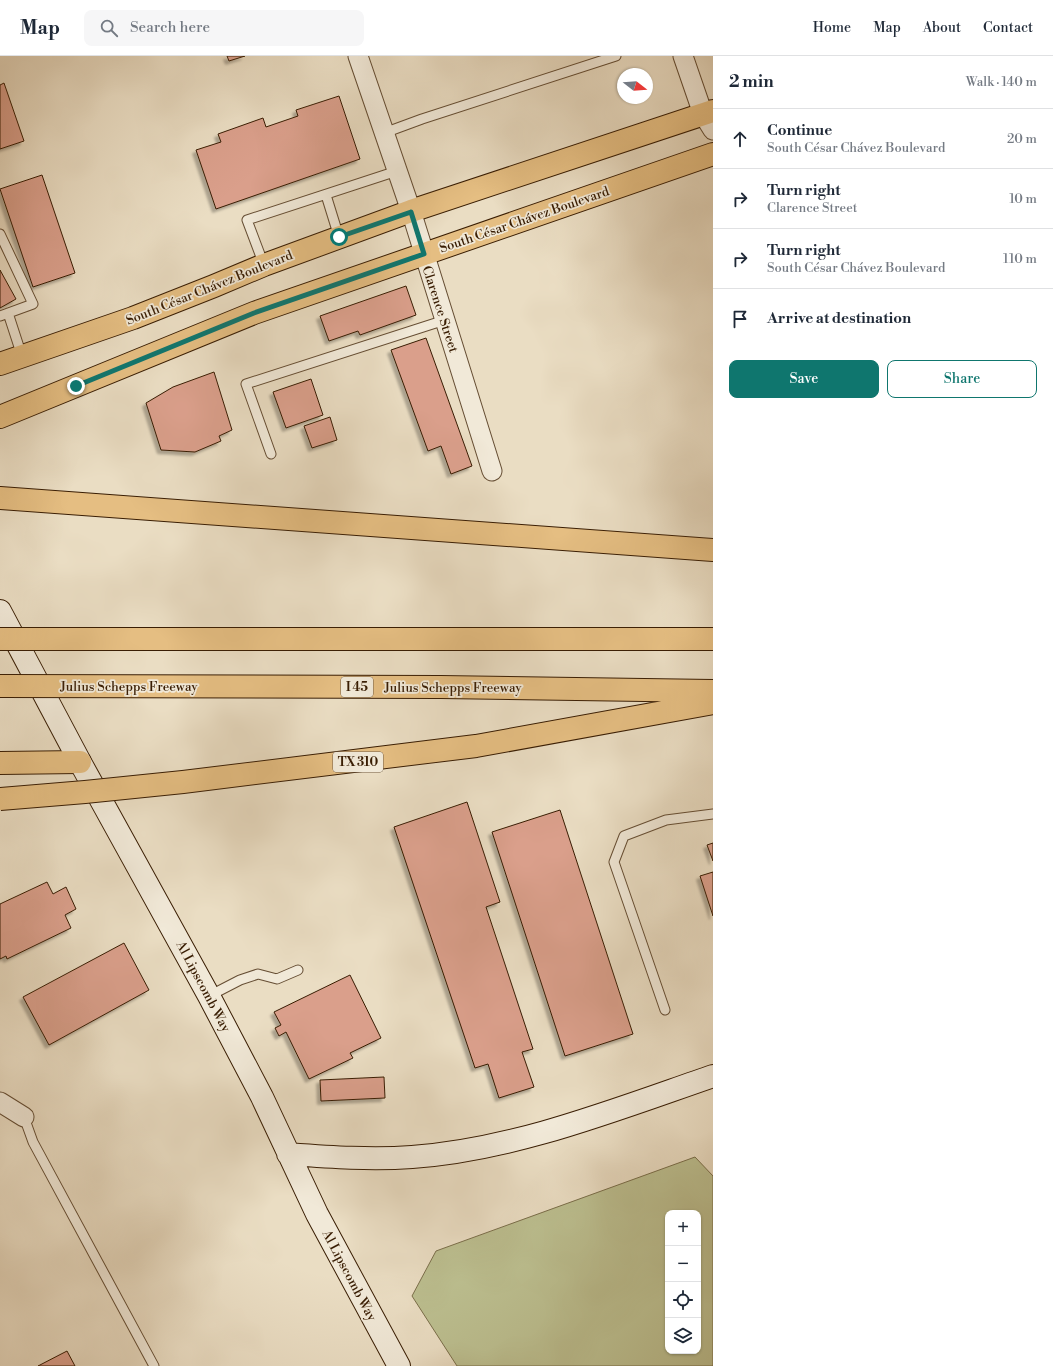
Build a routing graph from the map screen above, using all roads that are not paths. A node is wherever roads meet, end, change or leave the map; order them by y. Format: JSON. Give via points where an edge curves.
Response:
{"nodes":[{"id":1,"x":358,"y":56,"type":"edge"},
{"id":2,"x":616,"y":56,"type":"edge"},
{"id":3,"x":683,"y":56,"type":"edge"},
{"id":4,"x":710,"y":118,"type":"edge"},
{"id":5,"x":384,"y":134,"type":"junction"},
{"id":6,"x":713,"y":154,"type":"edge"},
{"id":7,"x":397,"y":171,"type":"junction"},
{"id":8,"x":326,"y":195,"type":"junction"},
{"id":9,"x":411,"y":212,"type":"junction"},
{"id":10,"x":0,"y":234,"type":"edge"},
{"id":11,"x":339,"y":237,"type":"junction"},
{"id":12,"x":424,"y":254,"type":"junction"},
{"id":13,"x":264,"y":265,"type":"junction"},
{"id":14,"x":4,"y":314,"type":"edge"},
{"id":15,"x":445,"y":320,"type":"junction"},
{"id":16,"x":22,"y":356,"type":"junction"},
{"id":17,"x":0,"y":364,"type":"edge"},
{"id":18,"x":0,"y":417,"type":"edge"},
{"id":19,"x":270,"y":454,"type":"dead end"},
{"id":20,"x":492,"y":471,"type":"dead end"},
{"id":21,"x":0,"y":498,"type":"edge"},
{"id":22,"x":713,"y":550,"type":"edge"},
{"id":23,"x":0,"y":612,"type":"edge"},
{"id":24,"x":0,"y":639,"type":"edge"},
{"id":25,"x":713,"y":639,"type":"edge"},
{"id":26,"x":0,"y":686,"type":"edge"},
{"id":27,"x":713,"y":691,"type":"edge"},
{"id":28,"x":713,"y":703,"type":"edge"},
{"id":29,"x":80,"y":762,"type":"junction"},
{"id":30,"x":0,"y":764,"type":"edge"},
{"id":31,"x":0,"y":799,"type":"edge"},
{"id":32,"x":713,"y":814,"type":"edge"},
{"id":33,"x":298,"y":970,"type":"dead end"},
{"id":34,"x":210,"y":996,"type":"junction"},
{"id":35,"x":664,"y":1010,"type":"dead end"},
{"id":36,"x":713,"y":1076,"type":"edge"},
{"id":37,"x":0,"y":1102,"type":"edge"},
{"id":38,"x":24,"y":1117,"type":"joint"},
{"id":39,"x":288,"y":1154,"type":"junction"},
{"id":40,"x":154,"y":1366,"type":"edge"},
{"id":41,"x":399,"y":1366,"type":"edge"}],
"edges":[{"from":1,"to":5,"type":"street","name":"Clarence Street"},
{"from":2,"to":5,"type":"lane","via":[[422,119]]},
{"from":3,"to":4,"type":"street"},
{"from":4,"to":9,"type":"main road","name":"South César Chávez Boulevard"},
{"from":5,"to":7,"type":"street","name":"Clarence Street"},
{"from":6,"to":12,"type":"main road","name":"South César Chávez Boulevard"},
{"from":7,"to":8,"type":"lane"},
{"from":7,"to":9,"type":"street","name":"Clarence Street"},
{"from":8,"to":11,"type":"lane"},
{"from":8,"to":13,"type":"lane","via":[[247,220]]},
{"from":9,"to":11,"type":"main road","name":"South César Chávez Boulevard"},
{"from":9,"to":12,"type":"street","name":"Clarence Street"},
{"from":10,"to":14,"type":"lane","via":[[32,304]]},
{"from":11,"to":13,"type":"main road","name":"South César Chávez Boulevard"},
{"from":12,"to":15,"type":"street","name":"Clarence Street"},
{"from":12,"to":18,"type":"main road","name":"South César Chávez Boulevard","via":[[254,313]]},
{"from":13,"to":16,"type":"main road","name":"South César Chávez Boulevard","via":[[133,318]]},
{"from":14,"to":16,"type":"lane"},
{"from":15,"to":19,"type":"lane","via":[[246,384]]},
{"from":15,"to":20,"type":"street","name":"Clarence Street"},
{"from":16,"to":17,"type":"main road","name":"South César Chávez Boulevard"},
{"from":21,"to":22,"type":"main road"},
{"from":23,"to":29,"type":"main road","name":"Al Lipscomb Way"},
{"from":24,"to":25,"type":"main road","bridge":true},
{"from":26,"to":27,"type":"main road","name":"Julius Schepps Freeway","number":"I 45","bridge":true,"via":[[441,687]]},
{"from":28,"to":31,"type":"main road","number":"TX 310","bridge":true,"via":[[476,746],[183,782]]},
{"from":29,"to":30,"type":"main road"},
{"from":29,"to":34,"type":"main road","name":"Al Lipscomb Way"},
{"from":32,"to":35,"type":"lane","via":[[666,820],[624,836],[614,862]]},
{"from":33,"to":34,"type":"lane","via":[[277,979],[258,974],[240,980]]},
{"from":34,"to":39,"type":"main road","name":"Al Lipscomb Way"},
{"from":36,"to":39,"type":"main road","via":[[547,1132],[470,1150],[374,1159]]},
{"from":37,"to":38,"type":"street"},
{"from":38,"to":40,"type":"lane","via":[[33,1142]]},
{"from":39,"to":41,"type":"main road","name":"Al Lipscomb Way","via":[[317,1214]]}]}
